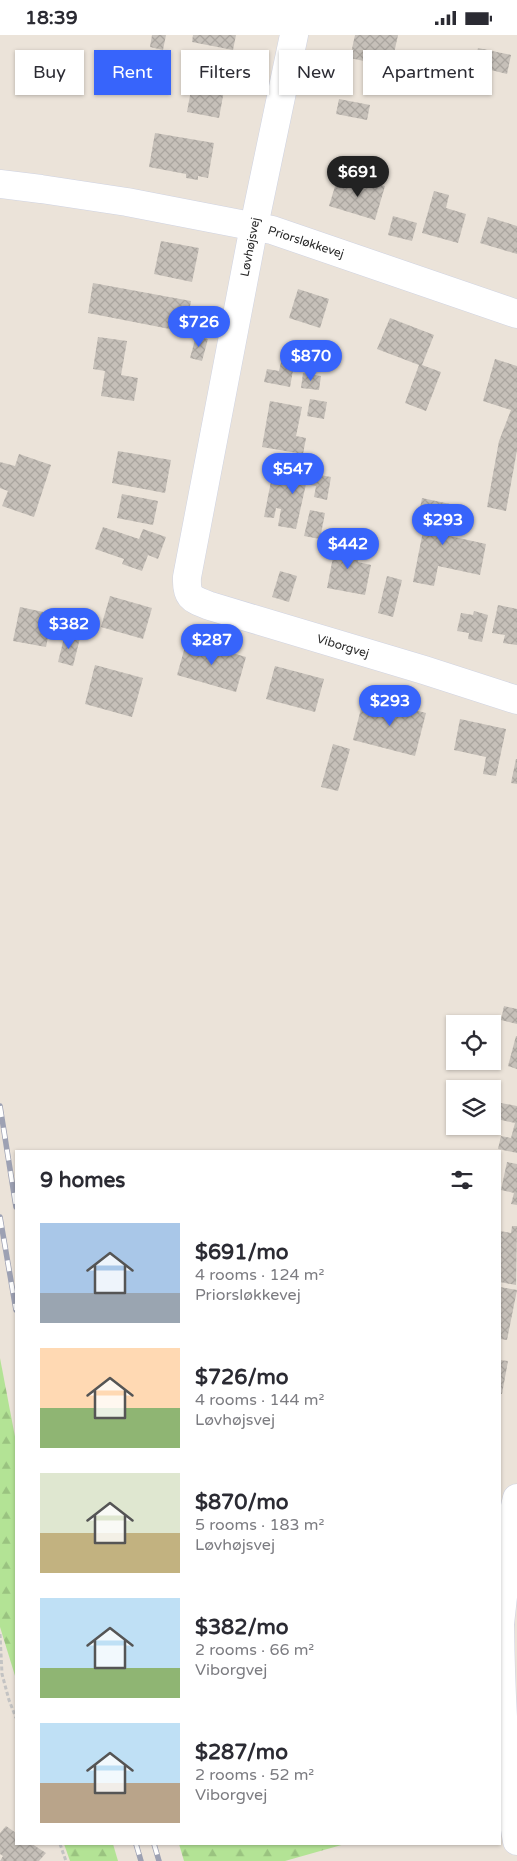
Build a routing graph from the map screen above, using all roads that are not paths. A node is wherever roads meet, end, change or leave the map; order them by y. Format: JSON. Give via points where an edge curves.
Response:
{"nodes":[{"id":1,"x":294,"y":35,"type":"edge"},
{"id":2,"x":0,"y":184,"type":"edge"},
{"id":3,"x":254,"y":226,"type":"junction"},
{"id":4,"x":517,"y":314,"type":"edge"},
{"id":5,"x":188,"y":577,"type":"joint"},
{"id":6,"x":517,"y":700,"type":"edge"},
{"id":7,"x":517,"y":1498,"type":"edge"},
{"id":8,"x":501,"y":1616,"type":"edge"},
{"id":9,"x":501,"y":1692,"type":"edge"},
{"id":10,"x":517,"y":1841,"type":"edge"}],
"edges":[{"from":1,"to":3,"type":"street","name":"Løvhøjsvej"},
{"from":2,"to":3,"type":"street","name":"Priorsløkkevej","via":[[127,202]]},
{"from":3,"to":4,"type":"street","name":"Priorsløkkevej"},
{"from":3,"to":5,"type":"street","name":"Løvhøjsvej"},
{"from":5,"to":6,"type":"street","name":"Viborgvej","via":[[186,590],[193,599],[210,606]]},
{"from":7,"to":8,"type":"street"},
{"from":9,"to":10,"type":"street","via":[[509,1797]]}]}
